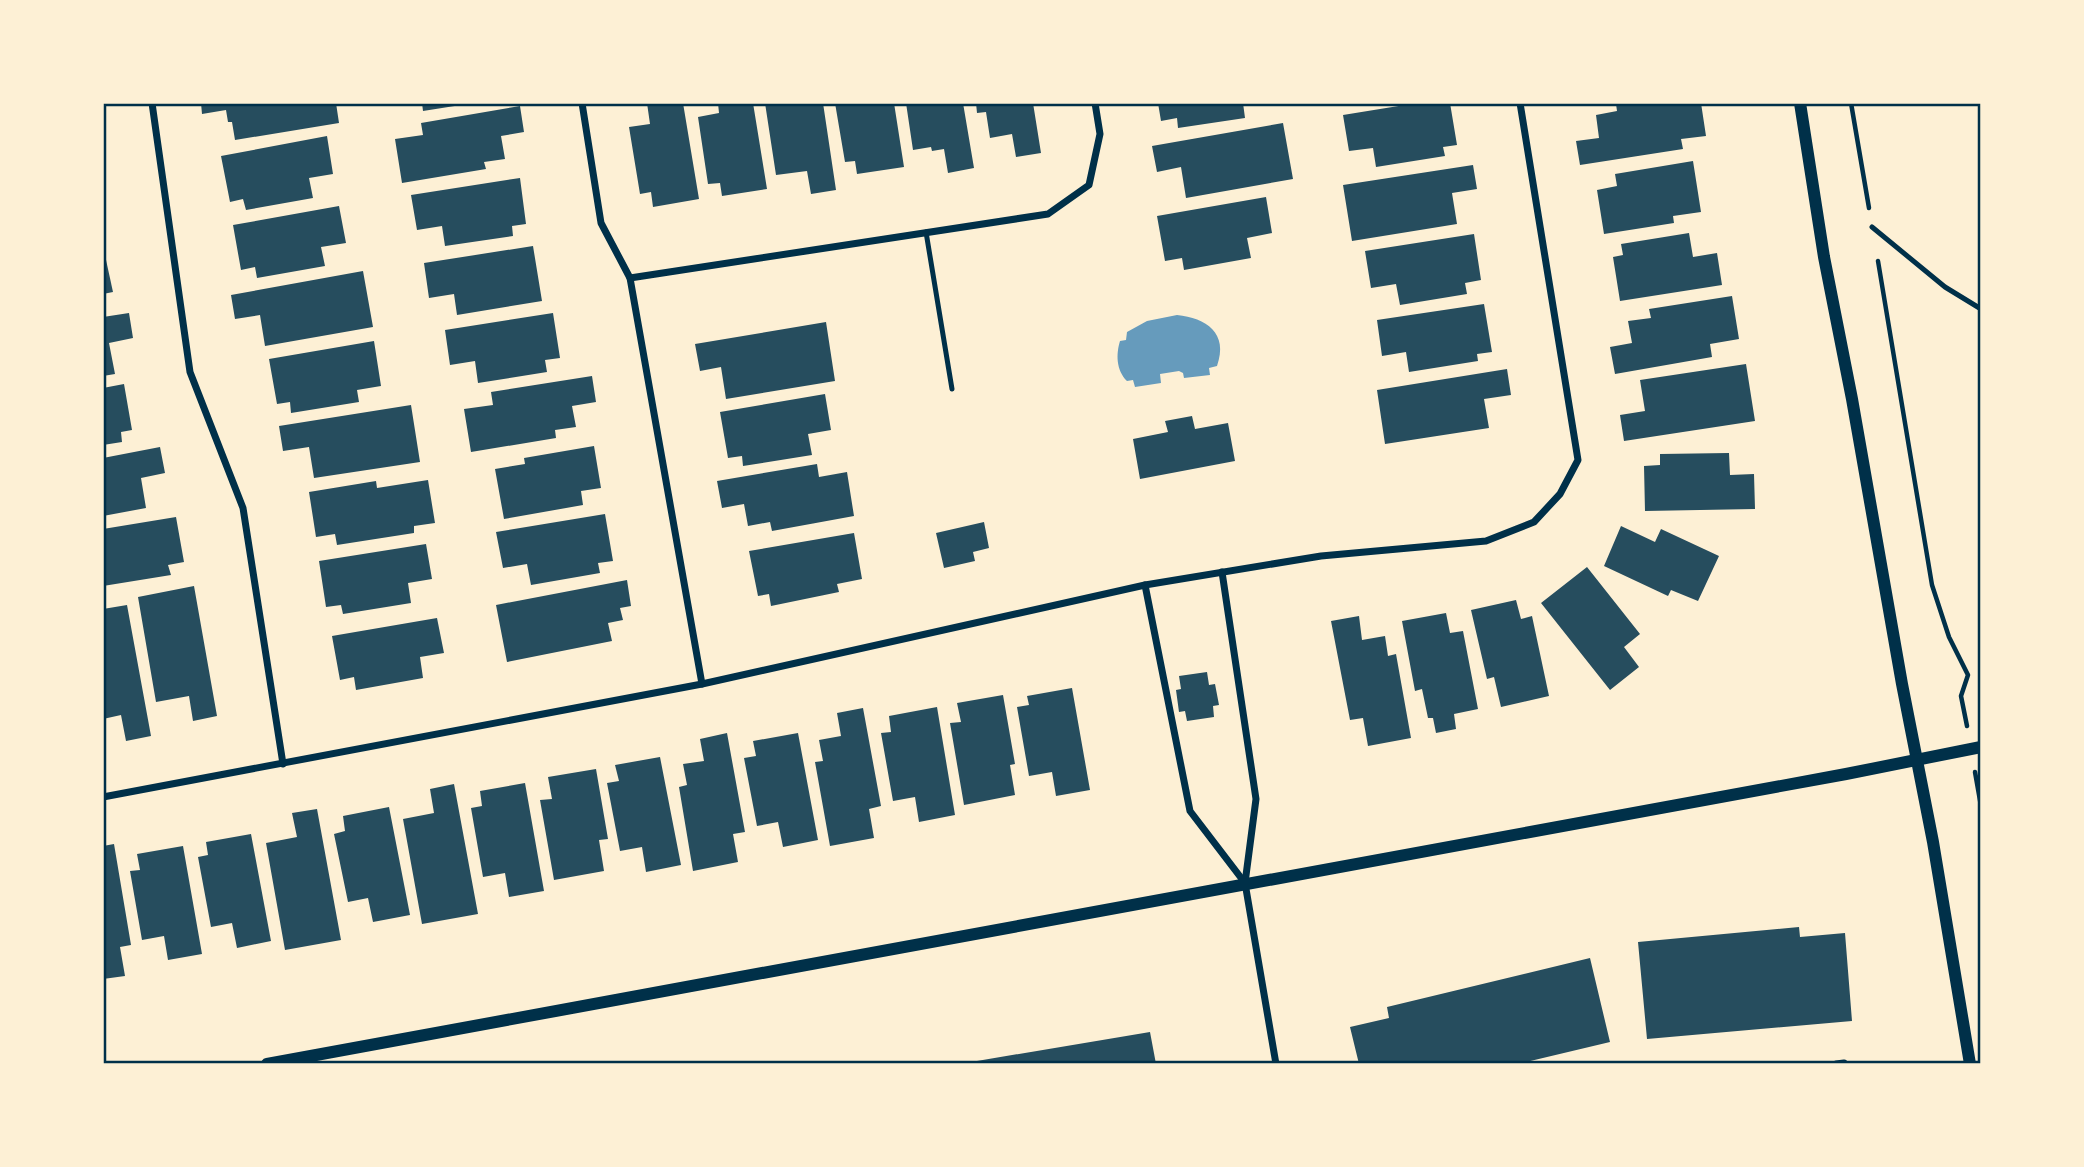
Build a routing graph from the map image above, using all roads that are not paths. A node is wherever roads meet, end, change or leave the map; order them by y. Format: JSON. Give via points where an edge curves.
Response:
{"nodes":[{"id":1,"x":152,"y":103,"type":"edge"},
{"id":2,"x":582,"y":103,"type":"edge"},
{"id":3,"x":1095,"y":103,"type":"edge"},
{"id":4,"x":1520,"y":103,"type":"edge"},
{"id":5,"x":1800,"y":103,"type":"edge"},
{"id":6,"x":1872,"y":228,"type":"road end"},
{"id":7,"x":926,"y":232,"type":"junction"},
{"id":8,"x":630,"y":278,"type":"junction"},
{"id":9,"x":1981,"y":309,"type":"edge"},
{"id":10,"x":952,"y":389,"type":"dead end"},
{"id":11,"x":1223,"y":572,"type":"junction"},
{"id":12,"x":1145,"y":585,"type":"junction"},
{"id":13,"x":702,"y":684,"type":"junction"},
{"id":14,"x":1981,"y":747,"type":"edge"},
{"id":15,"x":1917,"y":760,"type":"junction"},
{"id":16,"x":283,"y":764,"type":"junction"},
{"id":17,"x":103,"y":797,"type":"edge"},
{"id":18,"x":1245,"y":883,"type":"junction"},
{"id":19,"x":1844,"y":1063,"type":"edge"},
{"id":20,"x":267,"y":1064,"type":"edge"},
{"id":21,"x":1276,"y":1064,"type":"edge"},
{"id":22,"x":1836,"y":1064,"type":"edge"},
{"id":23,"x":1970,"y":1064,"type":"edge"}],
"edges":[{"from":1,"to":16,"type":"street","via":[[190,372],[243,508]]},
{"from":2,"to":8,"type":"street","via":[[601,223]]},
{"from":3,"to":7,"type":"street","via":[[1100,134],[1089,185],[1048,214]]},
{"from":4,"to":11,"type":"street","via":[[1578,460],[1560,494],[1534,522],[1486,541],[1321,556]]},
{"from":5,"to":15,"type":"street"},
{"from":6,"to":9,"type":"lane","via":[[1945,287]]},
{"from":7,"to":8,"type":"street"},
{"from":7,"to":10,"type":"lane"},
{"from":8,"to":13,"type":"street"},
{"from":11,"to":12,"type":"street"},
{"from":11,"to":18,"type":"street","via":[[1256,799]]},
{"from":12,"to":13,"type":"street"},
{"from":12,"to":18,"type":"street","via":[[1190,811]]},
{"from":13,"to":16,"type":"street"},
{"from":14,"to":15,"type":"street"},
{"from":15,"to":18,"type":"street"},
{"from":15,"to":23,"type":"street"},
{"from":16,"to":17,"type":"street"},
{"from":18,"to":20,"type":"street"},
{"from":18,"to":21,"type":"street"},
{"from":19,"to":22,"type":"street"}]}
